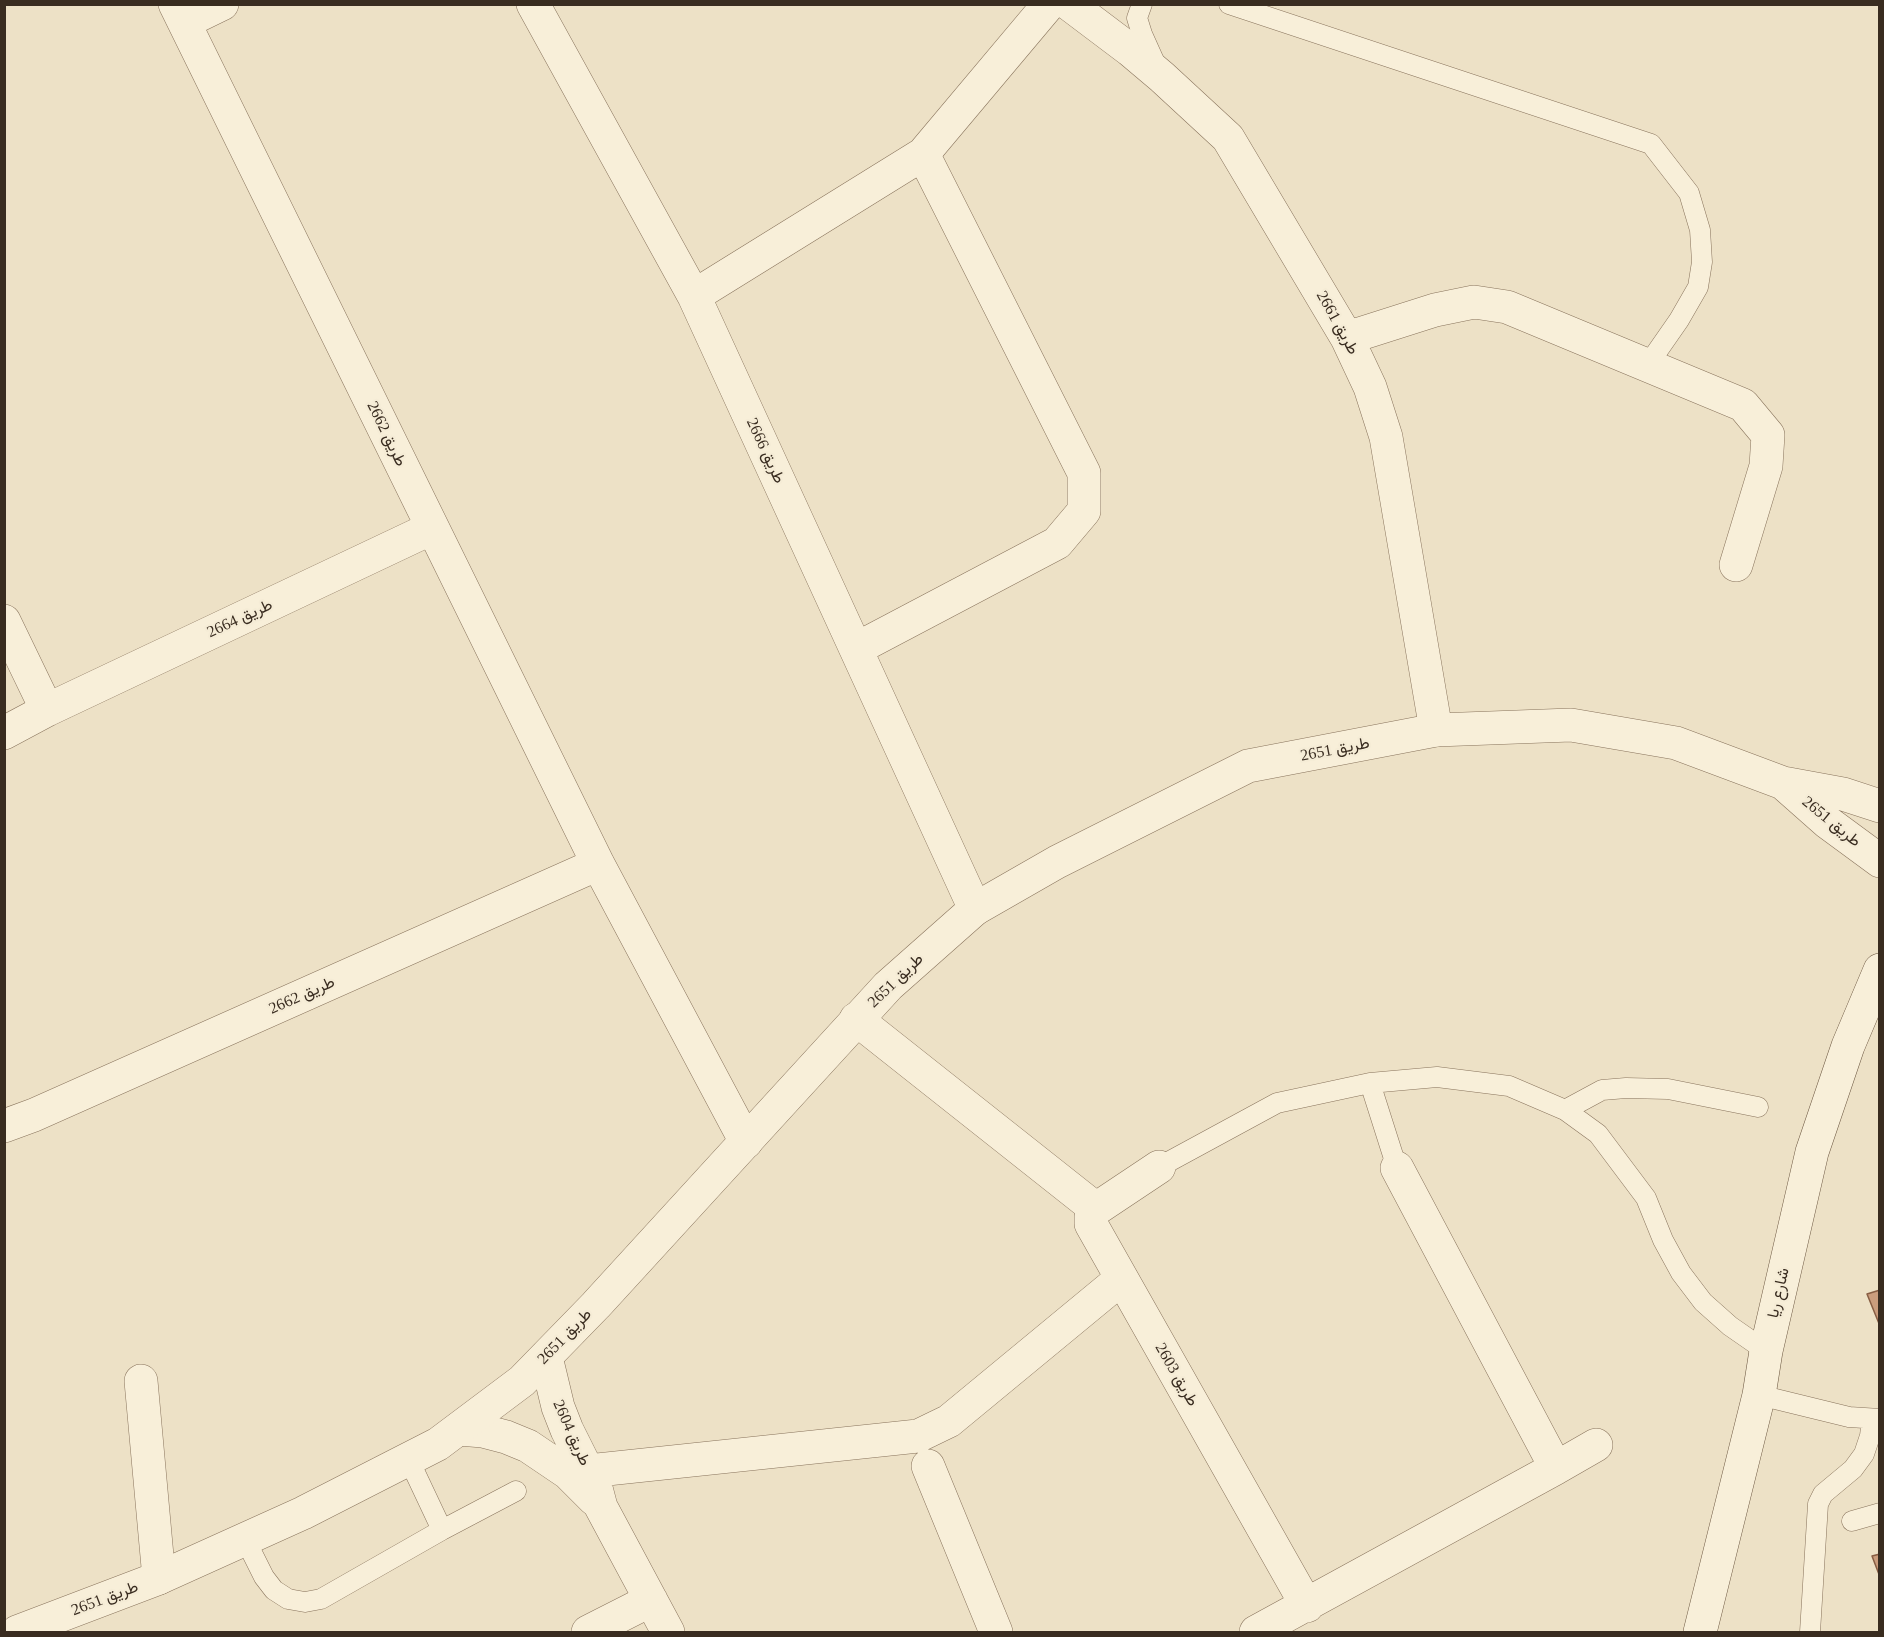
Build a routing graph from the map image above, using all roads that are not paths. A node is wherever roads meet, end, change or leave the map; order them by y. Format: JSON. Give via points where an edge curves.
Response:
{"nodes":[{"id":1,"x":222,"y":4,"type":"edge"},
{"id":2,"x":533,"y":4,"type":"edge"},
{"id":3,"x":1049,"y":4,"type":"edge"},
{"id":4,"x":1069,"y":4,"type":"edge"},
{"id":5,"x":1142,"y":4,"type":"edge"},
{"id":6,"x":1229,"y":4,"type":"edge"},
{"id":7,"x":180,"y":14,"type":"edge"},
{"id":8,"x":1162,"y":76,"type":"junction"},
{"id":9,"x":923,"y":154,"type":"junction"},
{"id":10,"x":694,"y":296,"type":"junction"},
{"id":11,"x":1347,"y":338,"type":"junction"},
{"id":12,"x":1647,"y":366,"type":"junction"},
{"id":13,"x":432,"y":528,"type":"junction"},
{"id":14,"x":1736,"y":565,"type":"dead end"},
{"id":15,"x":4,"y":621,"type":"edge"},
{"id":16,"x":856,"y":649,"type":"junction"},
{"id":17,"x":47,"y":710,"type":"junction"},
{"id":18,"x":1436,"y":730,"type":"junction"},
{"id":19,"x":4,"y":733,"type":"edge"},
{"id":20,"x":1783,"y":783,"type":"junction"},
{"id":21,"x":1880,"y":806,"type":"edge"},
{"id":22,"x":1880,"y":861,"type":"edge"},
{"id":23,"x":598,"y":864,"type":"junction"},
{"id":24,"x":975,"y":909,"type":"junction"},
{"id":25,"x":1880,"y":970,"type":"edge"},
{"id":26,"x":856,"y":1019,"type":"junction"},
{"id":27,"x":1370,"y":1083,"type":"junction"},
{"id":28,"x":1758,"y":1107,"type":"dead end"},
{"id":29,"x":1564,"y":1110,"type":"junction"},
{"id":30,"x":4,"y":1126,"type":"edge"},
{"id":31,"x":746,"y":1142,"type":"junction"},
{"id":32,"x":1159,"y":1167,"type":"joint"},
{"id":33,"x":1397,"y":1168,"type":"joint"},
{"id":34,"x":1096,"y":1209,"type":"junction"},
{"id":35,"x":1121,"y":1279,"type":"junction"},
{"id":36,"x":1766,"y":1351,"type":"junction"},
{"id":37,"x":546,"y":1357,"type":"junction"},
{"id":38,"x":141,"y":1381,"type":"dead end"},
{"id":39,"x":1759,"y":1395,"type":"junction"},
{"id":40,"x":1876,"y":1419,"type":"edge"},
{"id":41,"x":459,"y":1429,"type":"junction"},
{"id":42,"x":1596,"y":1445,"type":"dead end"},
{"id":43,"x":409,"y":1460,"type":"junction"},
{"id":44,"x":928,"y":1466,"type":"dead end"},
{"id":45,"x":1556,"y":1468,"type":"junction"},
{"id":46,"x":588,"y":1471,"type":"junction"},
{"id":47,"x":516,"y":1491,"type":"dead end"},
{"id":48,"x":601,"y":1507,"type":"junction"},
{"id":49,"x":1880,"y":1513,"type":"edge"},
{"id":50,"x":1852,"y":1521,"type":"dead end"},
{"id":51,"x":442,"y":1530,"type":"junction"},
{"id":52,"x":245,"y":1539,"type":"junction"},
{"id":53,"x":159,"y":1578,"type":"junction"},
{"id":54,"x":651,"y":1600,"type":"junction"},
{"id":55,"x":1307,"y":1606,"type":"junction"},
{"id":56,"x":1701,"y":1630,"type":"edge"},
{"id":57,"x":17,"y":1632,"type":"edge"},
{"id":58,"x":588,"y":1632,"type":"edge"},
{"id":59,"x":668,"y":1632,"type":"edge"},
{"id":60,"x":996,"y":1632,"type":"edge"},
{"id":61,"x":1256,"y":1632,"type":"edge"},
{"id":62,"x":1810,"y":1632,"type":"edge"}],
"edges":[{"from":1,"to":7,"type":"street"},
{"from":2,"to":10,"type":"street","name":"طريق 2666"},
{"from":3,"to":9,"type":"street"},
{"from":4,"to":8,"type":"street","name":"طريق 2661"},
{"from":5,"to":8,"type":"lane","via":[[1137,18]]},
{"from":6,"to":12,"type":"lane","via":[[1651,144],[1689,193],[1700,230],[1702,262],[1698,287]]},
{"from":7,"to":13,"type":"street","name":"طريق 2662"},
{"from":8,"to":11,"type":"street","name":"طريق 2661","via":[[1228,138]]},
{"from":9,"to":10,"type":"street"},
{"from":9,"to":16,"type":"street","via":[[1084,473],[1084,511],[1057,543]]},
{"from":10,"to":16,"type":"street","name":"طريق 2666"},
{"from":11,"to":12,"type":"street","via":[[1474,302],[1507,307]]},
{"from":11,"to":18,"type":"street","name":"طريق 2661","via":[[1370,387],[1386,437]]},
{"from":12,"to":14,"type":"street","via":[[1743,405],[1768,435],[1766,466]]},
{"from":13,"to":17,"type":"street","name":"طريق 2664"},
{"from":13,"to":23,"type":"street","name":"طريق 2662"},
{"from":15,"to":17,"type":"street"},
{"from":16,"to":24,"type":"street","name":"طريق 2666"},
{"from":17,"to":19,"type":"street","name":"طريق 2664"},
{"from":18,"to":20,"type":"street","name":"طريق 2651","via":[[1571,725],[1613,731],[1676,743]]},
{"from":18,"to":24,"type":"street","name":"طريق 2651","via":[[1248,766],[1057,862]]},
{"from":20,"to":21,"type":"street","name":"طريق 2651","via":[[1843,794]]},
{"from":20,"to":22,"type":"street","name":"طريق 2651"},
{"from":23,"to":30,"type":"street","name":"طريق 2662"},
{"from":23,"to":31,"type":"street","name":"طريق 2662"},
{"from":24,"to":26,"type":"street","name":"طريق 2651"},
{"from":25,"to":36,"type":"street","name":"شارع ريا","via":[[1848,1046],[1812,1152]]},
{"from":26,"to":31,"type":"street","name":"طريق 2651"},
{"from":26,"to":34,"type":"street"},
{"from":27,"to":29,"type":"lane","via":[[1437,1077],[1509,1086]]},
{"from":27,"to":32,"type":"lane","via":[[1277,1103]]},
{"from":27,"to":33,"type":"lane"},
{"from":28,"to":29,"type":"lane","via":[[1668,1089],[1626,1088],[1602,1090]]},
{"from":29,"to":36,"type":"lane","via":[[1598,1134],[1646,1198],[1663,1240],[1703,1302]]},
{"from":31,"to":37,"type":"street","name":"طريق 2651"},
{"from":32,"to":34,"type":"street"},
{"from":33,"to":45,"type":"street"},
{"from":34,"to":35,"type":"street","name":"طريق 2603","via":[[1091,1224]]},
{"from":35,"to":46,"type":"street","via":[[949,1421],[918,1436]]},
{"from":35,"to":55,"type":"street","name":"طريق 2603"},
{"from":36,"to":39,"type":"street","name":"شارع ريا"},
{"from":37,"to":41,"type":"street","name":"طريق 2651","via":[[522,1381]]},
{"from":37,"to":46,"type":"street","name":"طريق 2604","via":[[558,1407]]},
{"from":38,"to":53,"type":"street","name":"طريق 2651"},
{"from":39,"to":40,"type":"lane"},
{"from":39,"to":56,"type":"street","name":"شارع ريا"},
{"from":40,"to":62,"type":"lane","via":[[1864,1454],[1818,1504]]},
{"from":41,"to":43,"type":"street","name":"طريق 2651"},
{"from":41,"to":48,"type":"street","name":"طريق 2604","via":[[483,1431],[528,1446],[568,1473]]},
{"from":42,"to":45,"type":"street"},
{"from":43,"to":51,"type":"lane"},
{"from":43,"to":52,"type":"street","name":"طريق 2651"},
{"from":44,"to":60,"type":"street"},
{"from":45,"to":55,"type":"street"},
{"from":46,"to":48,"type":"street","name":"طريق 2604"},
{"from":47,"to":51,"type":"lane"},
{"from":48,"to":54,"type":"street","name":"طريق 2604"},
{"from":49,"to":50,"type":"lane"},
{"from":51,"to":52,"type":"lane","via":[[321,1599],[304,1602],[288,1599],[274,1590]]},
{"from":52,"to":53,"type":"street","name":"طريق 2651"},
{"from":53,"to":57,"type":"street","name":"طريق 2651"},
{"from":54,"to":58,"type":"street"},
{"from":54,"to":59,"type":"street","name":"طريق 2604"},
{"from":55,"to":61,"type":"street"}]}
